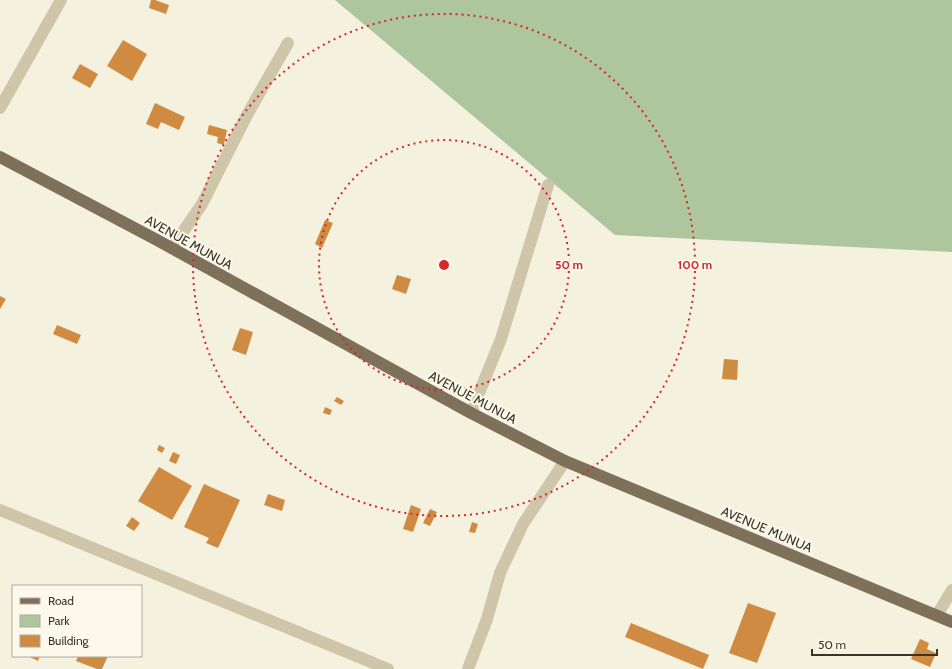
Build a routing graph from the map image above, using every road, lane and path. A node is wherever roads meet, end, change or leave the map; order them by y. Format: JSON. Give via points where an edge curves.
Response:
{"nodes":[{"id":1,"x":61,"y":0,"type":"edge"},
{"id":2,"x":288,"y":43,"type":"dead end"},
{"id":3,"x":0,"y":108,"type":"edge"},
{"id":4,"x":0,"y":157,"type":"edge"},
{"id":5,"x":548,"y":185,"type":"dead end"},
{"id":6,"x":172,"y":248,"type":"junction"},
{"id":7,"x":471,"y":413,"type":"junction"},
{"id":8,"x":565,"y":460,"type":"junction"},
{"id":9,"x":0,"y":510,"type":"edge"},
{"id":10,"x":952,"y":590,"type":"edge"},
{"id":11,"x":937,"y":615,"type":"junction"},
{"id":12,"x":952,"y":622,"type":"edge"},
{"id":13,"x":388,"y":669,"type":"edge"},
{"id":14,"x":468,"y":669,"type":"edge"}],
"edges":[{"from":1,"to":3,"type":"street"},
{"from":2,"to":6,"type":"street","via":[[247,115],[202,204]]},
{"from":4,"to":6,"type":"main road","name":"AVENUE MUNUA"},
{"from":5,"to":7,"type":"street","via":[[501,339]]},
{"from":6,"to":7,"type":"main road","name":"AVENUE MUNUA"},
{"from":7,"to":8,"type":"main road","name":"AVENUE MUNUA"},
{"from":8,"to":11,"type":"main road","name":"AVENUE MUNUA"},
{"from":8,"to":14,"type":"street","via":[[523,524],[500,573],[487,619]]},
{"from":9,"to":13,"type":"street"},
{"from":10,"to":11,"type":"street"},
{"from":11,"to":12,"type":"main road","name":"AVENUE MUNUA"}]}
